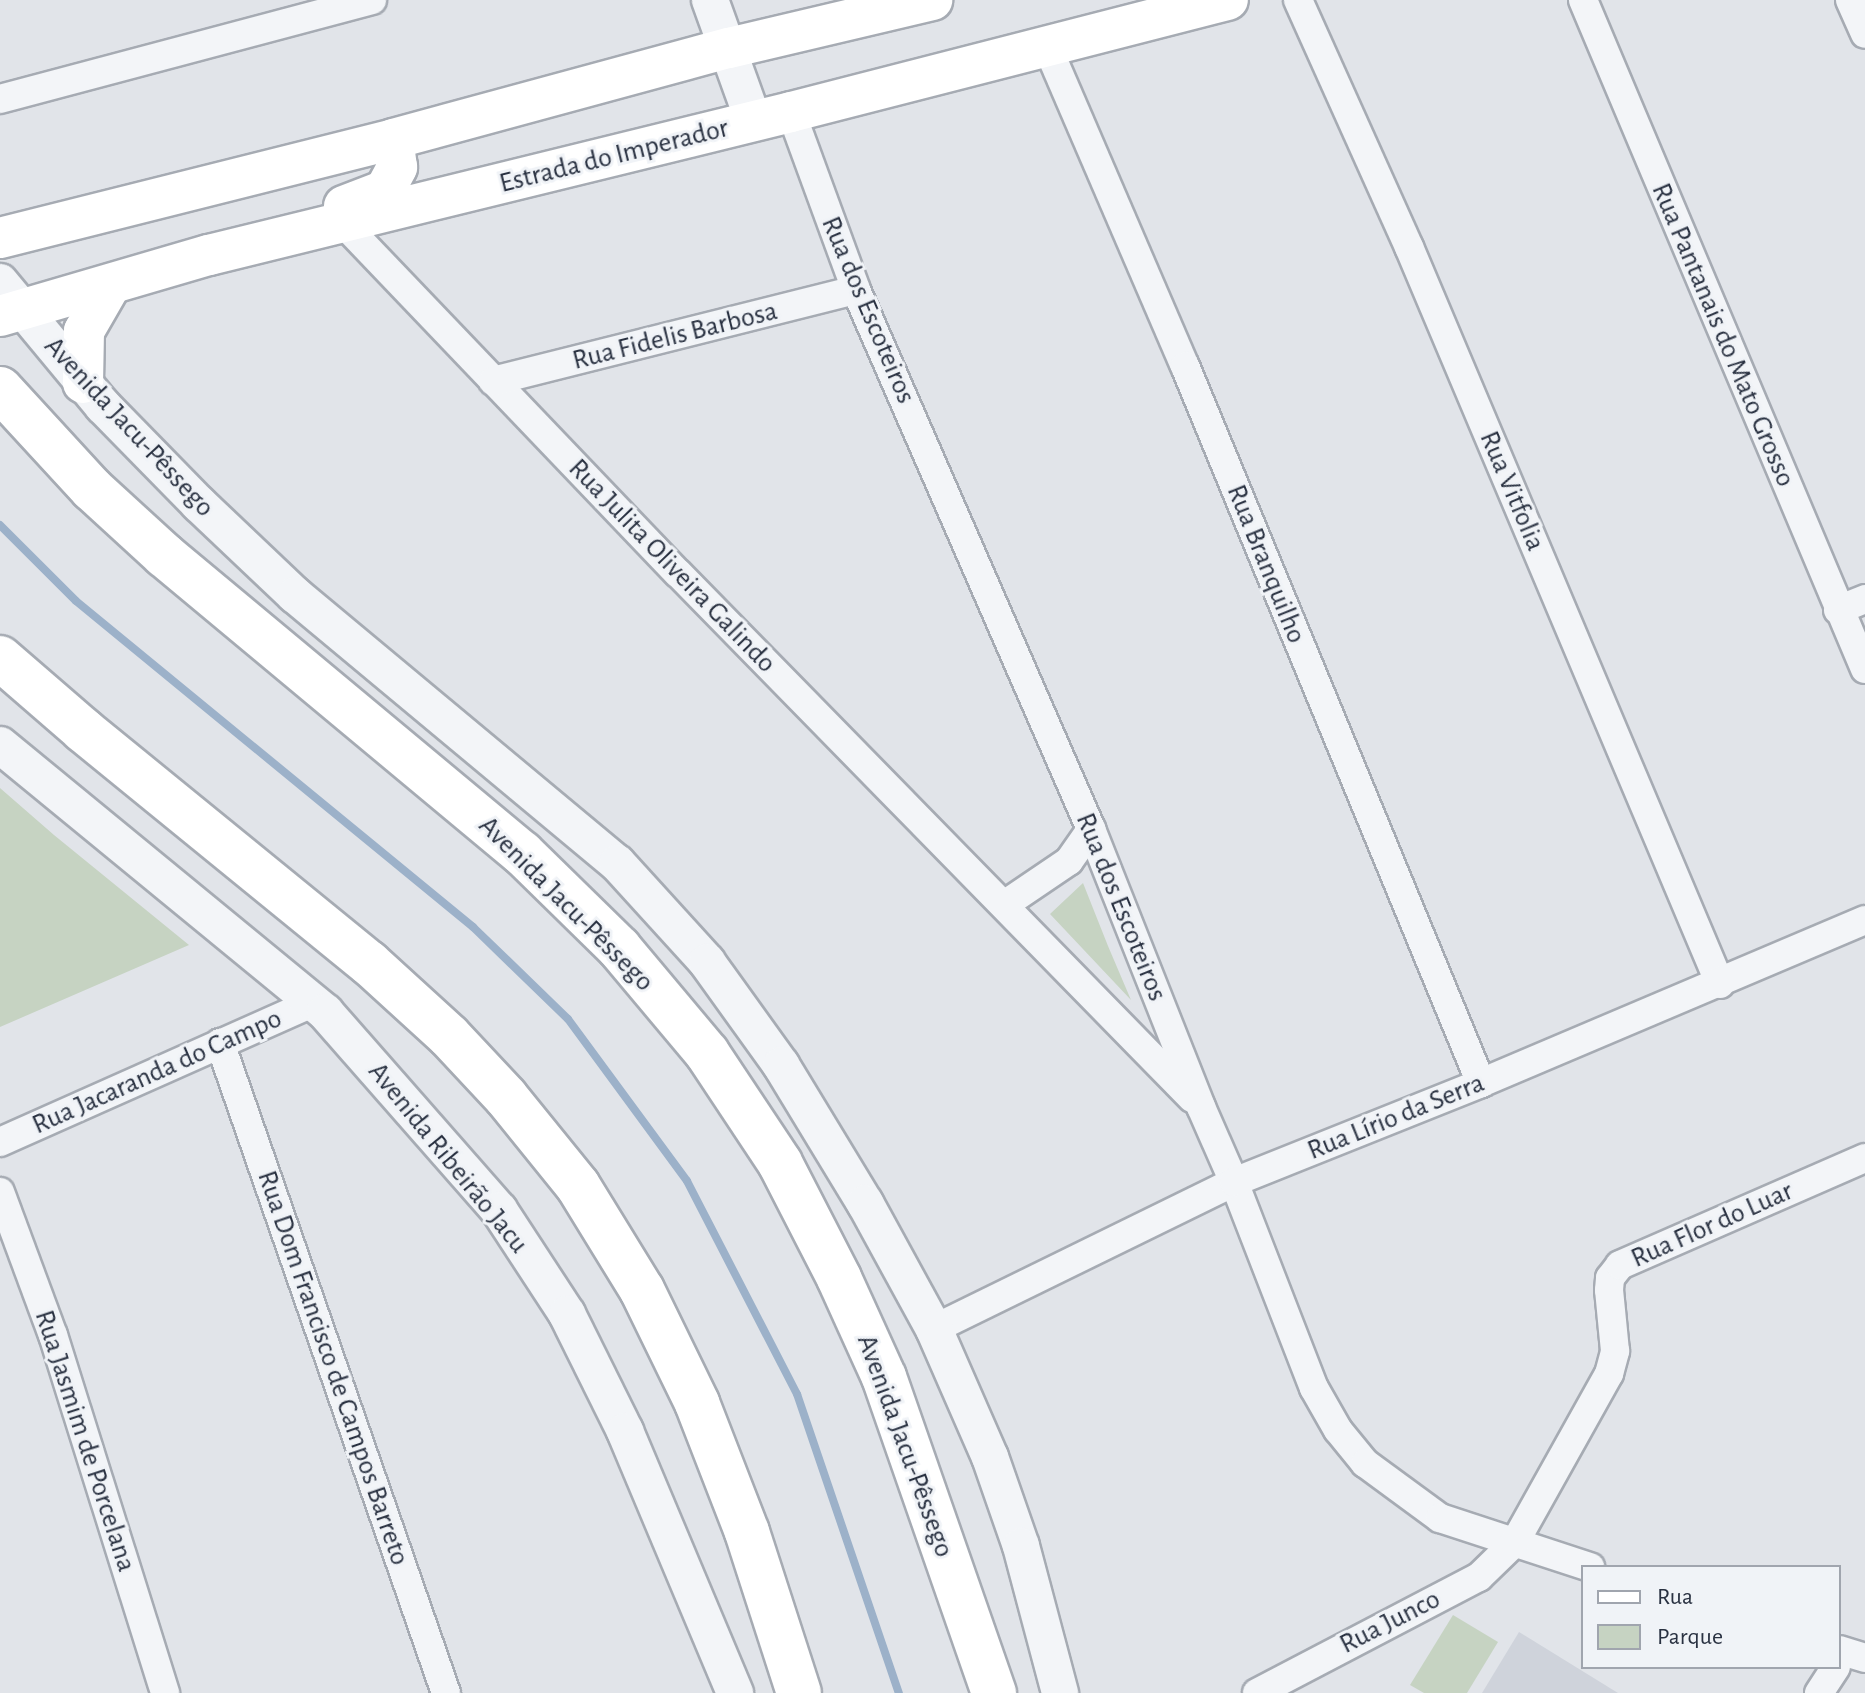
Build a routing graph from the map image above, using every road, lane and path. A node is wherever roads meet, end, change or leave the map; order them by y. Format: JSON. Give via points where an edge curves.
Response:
{"nodes":[{"id":1,"x":372,"y":0,"type":"edge"},
{"id":2,"x":710,"y":0,"type":"edge"},
{"id":3,"x":932,"y":0,"type":"edge"},
{"id":4,"x":1228,"y":0,"type":"edge"},
{"id":5,"x":1298,"y":0,"type":"edge"},
{"id":6,"x":1583,"y":0,"type":"edge"},
{"id":7,"x":1850,"y":0,"type":"edge"},
{"id":8,"x":1865,"y":34,"type":"edge"},
{"id":9,"x":1047,"y":46,"type":"junction"},
{"id":10,"x":729,"y":48,"type":"junction"},
{"id":11,"x":0,"y":99,"type":"edge"},
{"id":12,"x":773,"y":117,"type":"junction"},
{"id":13,"x":393,"y":139,"type":"junction"},
{"id":14,"x":343,"y":223,"type":"junction"},
{"id":15,"x":0,"y":238,"type":"edge"},
{"id":16,"x":114,"y":283,"type":"junction"},
{"id":17,"x":856,"y":290,"type":"junction"},
{"id":18,"x":7,"y":303,"type":"edge"},
{"id":19,"x":493,"y":381,"type":"junction"},
{"id":20,"x":83,"y":383,"type":"junction"},
{"id":21,"x":0,"y":389,"type":"edge"},
{"id":22,"x":1865,"y":599,"type":"edge"},
{"id":23,"x":1838,"y":610,"type":"junction"},
{"id":24,"x":0,"y":658,"type":"edge"},
{"id":25,"x":1865,"y":669,"type":"edge"},
{"id":26,"x":0,"y":745,"type":"edge"},
{"id":27,"x":1091,"y":829,"type":"junction"},
{"id":28,"x":1004,"y":905,"type":"junction"},
{"id":29,"x":1865,"y":920,"type":"edge"},
{"id":30,"x":1720,"y":984,"type":"junction"},
{"id":31,"x":314,"y":1002,"type":"junction"},
{"id":32,"x":220,"y":1043,"type":"junction"},
{"id":33,"x":1481,"y":1083,"type":"junction"},
{"id":34,"x":1201,"y":1107,"type":"junction"},
{"id":35,"x":0,"y":1142,"type":"edge"},
{"id":36,"x":1865,"y":1158,"type":"edge"},
{"id":37,"x":1234,"y":1182,"type":"junction"},
{"id":38,"x":0,"y":1192,"type":"edge"},
{"id":39,"x":934,"y":1329,"type":"junction"},
{"id":40,"x":1515,"y":1542,"type":"junction"},
{"id":41,"x":1584,"y":1565,"type":"edge"},
{"id":42,"x":1837,"y":1669,"type":"edge"},
{"id":43,"x":165,"y":1693,"type":"edge"},
{"id":44,"x":446,"y":1693,"type":"edge"},
{"id":45,"x":735,"y":1693,"type":"edge"},
{"id":46,"x":799,"y":1693,"type":"edge"},
{"id":47,"x":994,"y":1693,"type":"edge"},
{"id":48,"x":1060,"y":1693,"type":"edge"},
{"id":49,"x":1257,"y":1693,"type":"edge"},
{"id":50,"x":1819,"y":1693,"type":"edge"}],
"edges":[{"from":1,"to":11,"type":"street"},
{"from":2,"to":10,"type":"street"},
{"from":3,"to":10,"type":"main road"},
{"from":4,"to":9,"type":"main road","name":"Estrada do Imperador"},
{"from":5,"to":30,"type":"street","name":"Rua Vitfolia","via":[[1409,247]]},
{"from":6,"to":23,"type":"street","name":"Rua Pantanais do Mato Grosso"},
{"from":7,"to":8,"type":"street"},
{"from":9,"to":12,"type":"main road","name":"Estrada do Imperador"},
{"from":9,"to":33,"type":"street","name":"Rua Branquilho"},
{"from":10,"to":12,"type":"street"},
{"from":10,"to":13,"type":"main road"},
{"from":12,"to":14,"type":"main road","name":"Estrada do Imperador"},
{"from":12,"to":17,"type":"street","name":"Rua dos Escoteiros"},
{"from":13,"to":15,"type":"main road"},
{"from":13,"to":16,"type":"main road","via":[[397,167],[385,190],[354,203],[167,249],[133,266]]},
{"from":14,"to":16,"type":"main road","name":"Estrada do Imperador"},
{"from":14,"to":19,"type":"street","name":"Rua Julita Oliveira Galindo"},
{"from":16,"to":18,"type":"main road","name":"Estrada do Imperador"},
{"from":16,"to":20,"type":"main road","via":[[84,331]]},
{"from":17,"to":19,"type":"street","name":"Rua Fidelis Barbosa"},
{"from":17,"to":27,"type":"street","name":"Rua dos Escoteiros"},
{"from":18,"to":20,"type":"street","name":"Avenida Jacu-Pêssego"},
{"from":19,"to":28,"type":"street","name":"Rua Julita Oliveira Galindo"},
{"from":20,"to":39,"type":"street","name":"Avenida Jacu-Pêssego","via":[[295,595],[617,863],[707,962],[781,1065]]},
{"from":21,"to":47,"type":"highway","name":"Avenida Jacu-Pêssego","via":[[92,489],[164,555],[522,853],[619,948],[707,1053],[780,1163],[884,1377]]},
{"from":22,"to":23,"type":"street"},
{"from":23,"to":25,"type":"street","name":"Rua Pantanais do Mato Grosso"},
{"from":24,"to":46,"type":"highway","via":[[369,963],[449,1036],[578,1186],[649,1304],[697,1403],[747,1532]]},
{"from":26,"to":31,"type":"street","name":"Avenida Ribeirão Jacu"},
{"from":27,"to":28,"type":"street","via":[[1069,861]]},
{"from":27,"to":34,"type":"street","name":"Rua dos Escoteiros"},
{"from":28,"to":34,"type":"street","name":"Rua Julita Oliveira Galindo"},
{"from":29,"to":30,"type":"street","name":"Rua Lírio da Serra"},
{"from":30,"to":33,"type":"street","name":"Rua Lírio da Serra"},
{"from":31,"to":32,"type":"street","name":"Rua Jacaranda do Campo"},
{"from":31,"to":45,"type":"street","name":"Avenida Ribeirão Jacu","via":[[499,1210],[567,1314],[625,1431]]},
{"from":32,"to":35,"type":"street","name":"Rua Jacaranda do Campo"},
{"from":32,"to":44,"type":"street","name":"Rua Dom Francisco de Campos Barreto"},
{"from":33,"to":37,"type":"street","name":"Rua Lírio da Serra"},
{"from":34,"to":37,"type":"street","name":"Rua dos Escoteiros"},
{"from":36,"to":40,"type":"street","name":"Rua Flor do Luar","via":[[1620,1265],[1610,1278],[1615,1351],[1609,1374]]},
{"from":37,"to":39,"type":"street","name":"Rua Lírio da Serra"},
{"from":37,"to":40,"type":"street","name":"Rua dos Escoteiros","via":[[1302,1366],[1338,1430],[1365,1463],[1440,1518]]},
{"from":38,"to":43,"type":"street","name":"Rua Jasmim de Porcelana","via":[[53,1335]]},
{"from":39,"to":48,"type":"street","name":"Avenida Jacu-Pêssego","via":[[990,1457],[1021,1546]]},
{"from":40,"to":41,"type":"street","name":"Rua dos Escoteiros"},
{"from":40,"to":49,"type":"street","name":"Rua Junco","via":[[1479,1577]]},
{"from":42,"to":50,"type":"street"}]}
